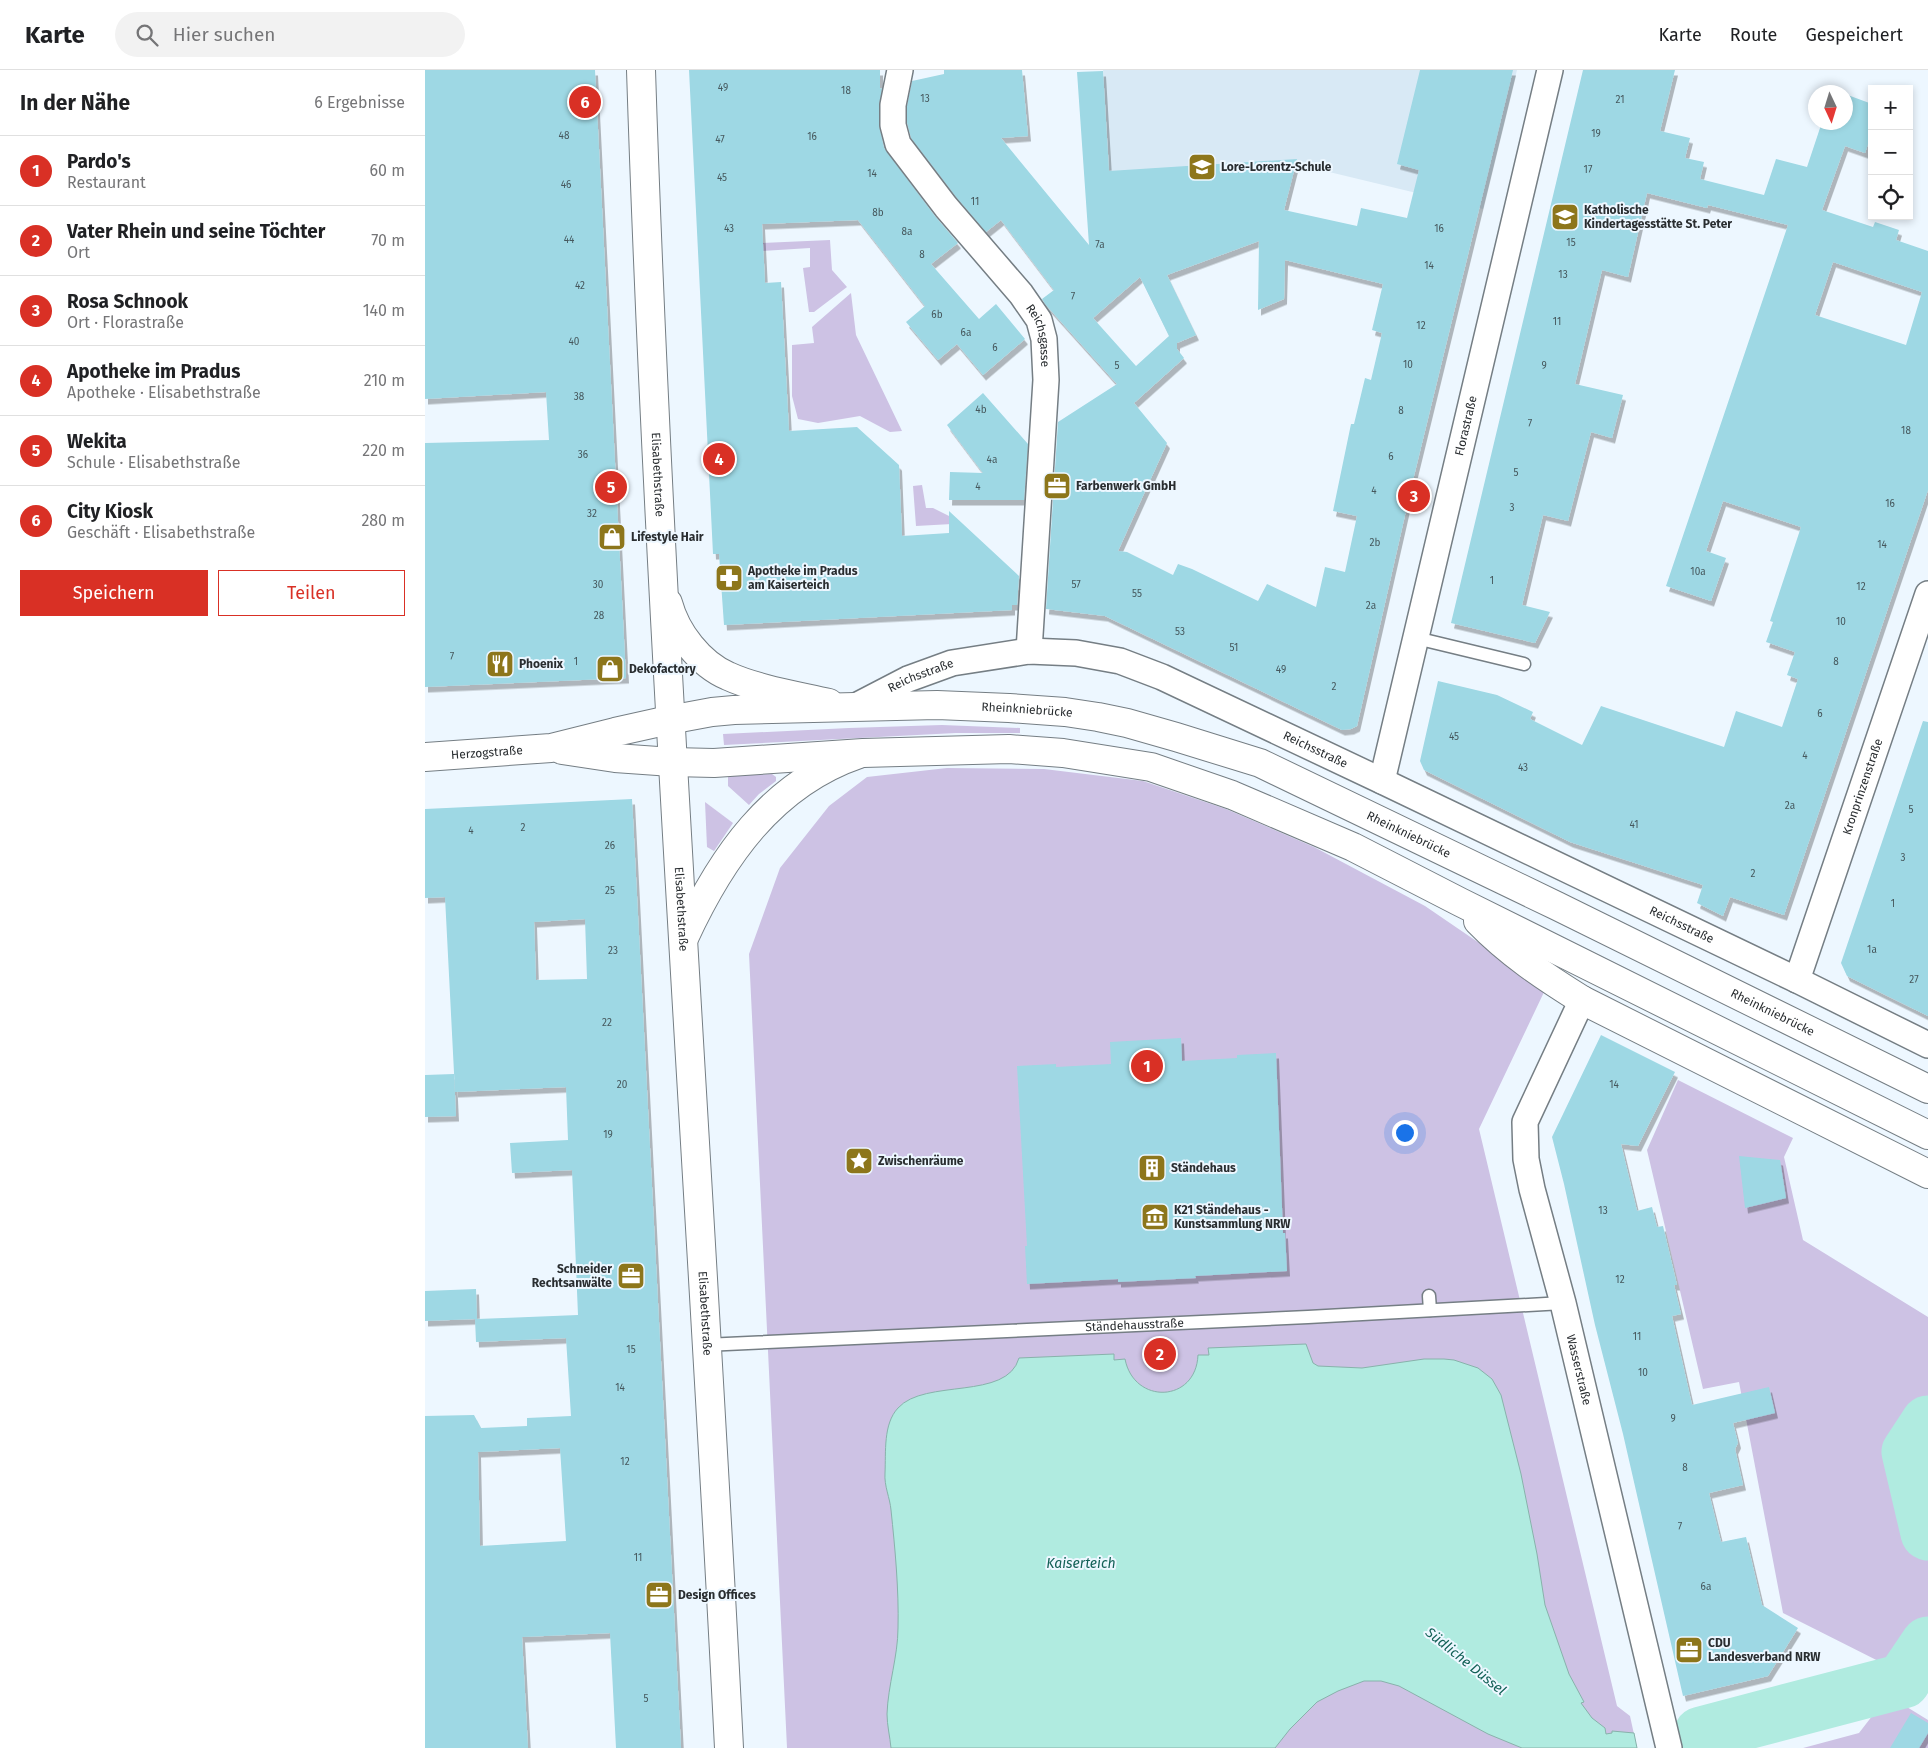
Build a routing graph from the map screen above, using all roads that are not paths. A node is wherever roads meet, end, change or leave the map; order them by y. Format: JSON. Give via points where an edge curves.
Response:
{"nodes":[{"id":1,"x":641,"y":70,"type":"edge"},
{"id":2,"x":900,"y":70,"type":"edge"},
{"id":3,"x":1550,"y":70,"type":"edge"},
{"id":4,"x":663,"y":582,"type":"junction"},
{"id":5,"x":1928,"y":594,"type":"edge"},
{"id":6,"x":1923,"y":624,"type":"edge"},
{"id":7,"x":1416,"y":638,"type":"junction"},
{"id":8,"x":1029,"y":651,"type":"junction"},
{"id":9,"x":1524,"y":664,"type":"dead end"},
{"id":10,"x":850,"y":707,"type":"junction"},
{"id":11,"x":669,"y":720,"type":"junction"},
{"id":12,"x":551,"y":748,"type":"junction"},
{"id":13,"x":863,"y":753,"type":"junction"},
{"id":14,"x":425,"y":757,"type":"edge"},
{"id":15,"x":672,"y":762,"type":"junction"},
{"id":16,"x":1381,"y":781,"type":"junction"},
{"id":17,"x":1459,"y":902,"type":"junction"},
{"id":18,"x":682,"y":942,"type":"junction"},
{"id":19,"x":1797,"y":980,"type":"junction"},
{"id":20,"x":1582,"y":1000,"type":"junction"},
{"id":21,"x":1928,"y":1045,"type":"edge"},
{"id":22,"x":1928,"y":1089,"type":"edge"},
{"id":23,"x":1928,"y":1135,"type":"edge"},
{"id":24,"x":1928,"y":1174,"type":"edge"},
{"id":25,"x":1429,"y":1296,"type":"dead end"},
{"id":26,"x":1563,"y":1303,"type":"junction"},
{"id":27,"x":1430,"y":1310,"type":"junction"},
{"id":28,"x":705,"y":1346,"type":"junction"},
{"id":29,"x":729,"y":1748,"type":"edge"},
{"id":30,"x":1669,"y":1748,"type":"edge"}],
"edges":[{"from":1,"to":4,"type":"main road","name":"Elisabethstraße"},
{"from":2,"to":8,"type":"street","name":"Reichsgasse","via":[[893,105],[893,125],[898,144],[946,207],[1021,294],[1039,320],[1044,340],[1046,380]]},
{"from":3,"to":7,"type":"street","name":"Florastraße"},
{"from":4,"to":10,"type":"main road","via":[[680,632],[718,671],[735,679]]},
{"from":4,"to":11,"type":"main road","name":"Elisabethstraße"},
{"from":5,"to":6,"type":"street","name":"Kronprinzenstraße"},
{"from":6,"to":19,"type":"street","name":"Kronprinzenstraße"},
{"from":7,"to":9,"type":"lane"},
{"from":7,"to":16,"type":"street","name":"Florastraße"},
{"from":8,"to":10,"type":"street","name":"Reichsstraße","via":[[941,666]]},
{"from":8,"to":16,"type":"street","name":"Reichsstraße","via":[[1076,653],[1120,661],[1162,677]]},
{"from":10,"to":11,"type":"main road","name":"Reichsstraße","via":[[712,712]]},
{"from":10,"to":22,"type":"main road","name":"Rheinkniebrücke","via":[[937,705],[1065,712],[1127,723],[1260,763],[1549,901]]},
{"from":11,"to":12,"type":"main road","name":"Herzogstraße"},
{"from":11,"to":15,"type":"main road","name":"Elisabethstraße"},
{"from":12,"to":14,"type":"main road","name":"Herzogstraße"},
{"from":12,"to":15,"type":"main road","name":"Herzogstraße","via":[[615,758]]},
{"from":13,"to":15,"type":"main road","via":[[714,763]]},
{"from":13,"to":17,"type":"main road","via":[[1009,749],[1063,753],[1151,767],[1232,795],[1353,847]]},
{"from":13,"to":18,"type":"main road","via":[[818,772],[760,817],[702,898]]},
{"from":15,"to":18,"type":"main road","name":"Elisabethstraße"},
{"from":16,"to":19,"type":"street","name":"Reichsstraße"},
{"from":17,"to":20,"type":"main road","via":[[1492,936],[1542,976]]},
{"from":17,"to":23,"type":"main road"},
{"from":18,"to":28,"type":"main road","name":"Elisabethstraße"},
{"from":19,"to":21,"type":"street","name":"Reichsstraße"},
{"from":20,"to":24,"type":"main road"},
{"from":20,"to":26,"type":"street","name":"Wasserstraße","via":[[1525,1122],[1526,1159],[1532,1189]]},
{"from":25,"to":27,"type":"lane"},
{"from":26,"to":27,"type":"lane","name":"Ständehausstraße"},
{"from":26,"to":30,"type":"street","name":"Wasserstraße"},
{"from":27,"to":28,"type":"lane","name":"Ständehausstraße"},
{"from":28,"to":29,"type":"main road","name":"Elisabethstraße"}]}
